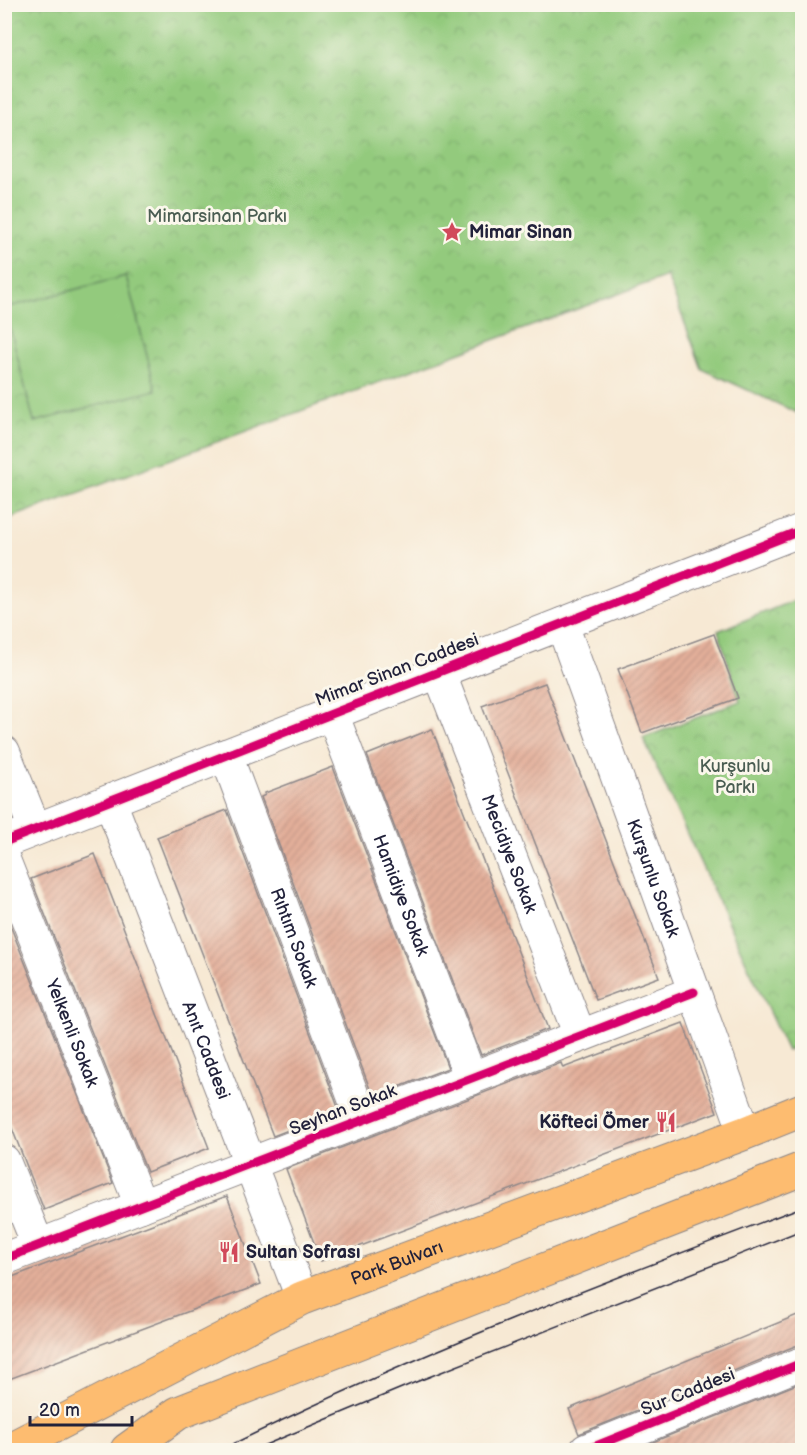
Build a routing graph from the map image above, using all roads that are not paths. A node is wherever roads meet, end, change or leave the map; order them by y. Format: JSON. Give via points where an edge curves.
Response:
{"nodes":[{"id":1,"x":802,"y":530,"type":"edge"},
{"id":2,"x":562,"y":624,"type":"junction"},
{"id":3,"x":439,"y":672,"type":"junction"},
{"id":4,"x":332,"y":713,"type":"junction"},
{"id":5,"x":4,"y":752,"type":"edge"},
{"id":6,"x":226,"y":755,"type":"junction"},
{"id":7,"x":110,"y":801,"type":"junction"},
{"id":8,"x":35,"y":830,"type":"junction"},
{"id":9,"x":4,"y":842,"type":"edge"},
{"id":10,"x":4,"y":860,"type":"edge"},
{"id":11,"x":694,"y":992,"type":"junction"},
{"id":12,"x":580,"y":1036,"type":"junction"},
{"id":13,"x":471,"y":1078,"type":"junction"},
{"id":14,"x":802,"y":1110,"type":"edge"},
{"id":15,"x":362,"y":1120,"type":"junction"},
{"id":16,"x":745,"y":1133,"type":"junction"},
{"id":17,"x":4,"y":1161,"type":"edge"},
{"id":18,"x":250,"y":1163,"type":"junction"},
{"id":19,"x":802,"y":1169,"type":"edge"},
{"id":20,"x":141,"y":1206,"type":"junction"},
{"id":21,"x":38,"y":1245,"type":"junction"},
{"id":22,"x":4,"y":1259,"type":"edge"},
{"id":23,"x":302,"y":1298,"type":"junction"},
{"id":24,"x":802,"y":1363,"type":"edge"},
{"id":25,"x":8,"y":1450,"type":"edge"},
{"id":26,"x":127,"y":1450,"type":"edge"},
{"id":27,"x":586,"y":1450,"type":"edge"}],
"edges":[{"from":1,"to":2,"type":"street","name":"Mimar Sinan Caddesi"},
{"from":2,"to":3,"type":"street","name":"Mimar Sinan Caddesi"},
{"from":2,"to":11,"type":"street","name":"Kurşunlu Sokak"},
{"from":3,"to":4,"type":"street","name":"Mimar Sinan Caddesi"},
{"from":3,"to":12,"type":"street","name":"Mecidiye Sokak"},
{"from":4,"to":6,"type":"street","name":"Mimar Sinan Caddesi"},
{"from":4,"to":13,"type":"street","name":"Hamidiye Sokak"},
{"from":5,"to":8,"type":"street"},
{"from":6,"to":7,"type":"street","name":"Mimar Sinan Caddesi"},
{"from":6,"to":15,"type":"street","name":"Rıhtım Sokak"},
{"from":7,"to":8,"type":"street","name":"Mimar Sinan Caddesi"},
{"from":7,"to":18,"type":"street","name":"Anıt Caddesi"},
{"from":8,"to":9,"type":"street","name":"Mimar Sinan Caddesi"},
{"from":10,"to":20,"type":"street","name":"Yelkenli Sokak"},
{"from":11,"to":12,"type":"street","name":"Seyhan Sokak"},
{"from":11,"to":16,"type":"street","name":"Kurşunlu Sokak"},
{"from":12,"to":13,"type":"street","name":"Seyhan Sokak"},
{"from":13,"to":15,"type":"street","name":"Seyhan Sokak"},
{"from":14,"to":16,"type":"highway","name":"Park Bulvarı"},
{"from":15,"to":18,"type":"street","name":"Seyhan Sokak"},
{"from":16,"to":23,"type":"highway","name":"Park Bulvarı"},
{"from":17,"to":21,"type":"street"},
{"from":18,"to":20,"type":"street","name":"Seyhan Sokak"},
{"from":18,"to":23,"type":"street","name":"Anıt Caddesi"},
{"from":19,"to":26,"type":"highway","via":[[178,1413]]},
{"from":20,"to":21,"type":"street","name":"Seyhan Sokak"},
{"from":21,"to":22,"type":"street","name":"Seyhan Sokak"},
{"from":23,"to":25,"type":"highway","name":"Park Bulvarı"},
{"from":24,"to":27,"type":"street","name":"Sur Caddesi"}]}
